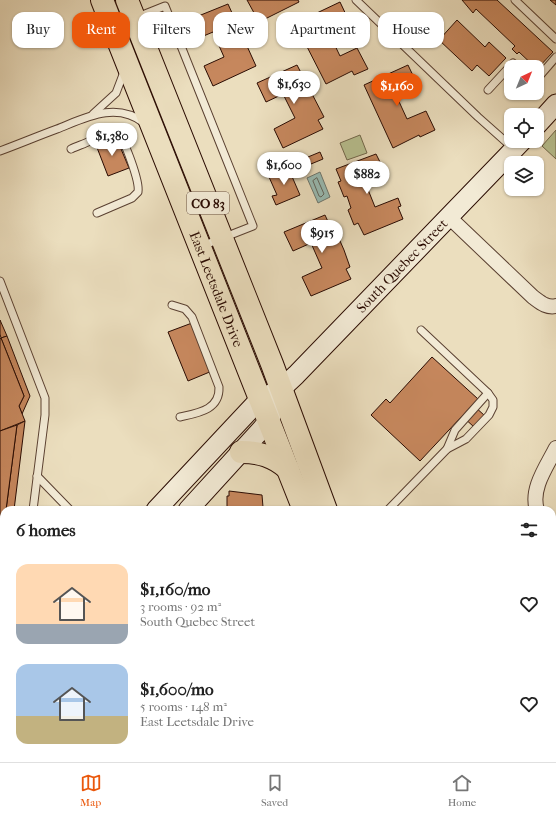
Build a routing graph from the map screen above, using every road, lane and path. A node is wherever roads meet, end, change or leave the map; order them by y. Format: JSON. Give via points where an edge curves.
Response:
{"nodes":[{"id":1,"x":102,"y":0,"type":"edge"},
{"id":2,"x":356,"y":0,"type":"edge"},
{"id":3,"x":515,"y":0,"type":"edge"},
{"id":4,"x":130,"y":9,"type":"edge"},
{"id":5,"x":556,"y":39,"type":"edge"},
{"id":6,"x":556,"y":57,"type":"edge"},
{"id":7,"x":125,"y":58,"type":"junction"},
{"id":8,"x":544,"y":71,"type":"edge"},
{"id":9,"x":504,"y":73,"type":"edge"},
{"id":10,"x":488,"y":90,"type":"dead end"},
{"id":11,"x":556,"y":104,"type":"edge"},
{"id":12,"x":93,"y":114,"type":"junction"},
{"id":13,"x":544,"y":117,"type":"edge"},
{"id":14,"x":504,"y":135,"type":"edge"},
{"id":15,"x":157,"y":138,"type":"junction"},
{"id":16,"x":515,"y":148,"type":"edge"},
{"id":17,"x":71,"y":149,"type":"dead end"},
{"id":18,"x":0,"y":151,"type":"edge"},
{"id":19,"x":97,"y":213,"type":"dead end"},
{"id":20,"x":449,"y":217,"type":"junction"},
{"id":21,"x":222,"y":238,"type":"junction"},
{"id":22,"x":200,"y":246,"type":"junction"},
{"id":23,"x":0,"y":281,"type":"edge"},
{"id":24,"x":172,"y":305,"type":"dead end"},
{"id":25,"x":556,"y":306,"type":"edge"},
{"id":26,"x":421,"y":330,"type":"dead end"},
{"id":27,"x":281,"y":389,"type":"junction"},
{"id":28,"x":488,"y":393,"type":"junction"},
{"id":29,"x":260,"y":399,"type":"junction"},
{"id":30,"x":180,"y":417,"type":"dead end"},
{"id":31,"x":269,"y":421,"type":"junction"},
{"id":32,"x":556,"y":448,"type":"edge"},
{"id":33,"x":447,"y":449,"type":"junction"},
{"id":34,"x":241,"y":452,"type":"junction"},
{"id":35,"x":288,"y":468,"type":"junction"},
{"id":36,"x":37,"y":476,"type":"junction"},
{"id":37,"x":33,"y":506,"type":"edge"},
{"id":38,"x":66,"y":506,"type":"edge"},
{"id":39,"x":160,"y":506,"type":"edge"},
{"id":40,"x":192,"y":506,"type":"edge"},
{"id":41,"x":302,"y":506,"type":"edge"},
{"id":42,"x":325,"y":506,"type":"edge"},
{"id":43,"x":392,"y":506,"type":"edge"},
{"id":44,"x":536,"y":506,"type":"edge"}],
"edges":[{"from":1,"to":7,"type":"main road","name":"East Leetsdale Drive","number":"CO 83"},
{"from":2,"to":14,"type":"lane","via":[[478,117]]},
{"from":3,"to":5,"type":"lane"},
{"from":4,"to":21,"type":"main road","name":"East Leetsdale Drive","number":"CO 83"},
{"from":4,"to":21,"type":"lane","via":[[165,6],[171,20],[253,226]]},
{"from":6,"to":8,"type":"lane"},
{"from":7,"to":12,"type":"lane","via":[[118,90]]},
{"from":7,"to":15,"type":"main road","name":"East Leetsdale Drive","number":"CO 83"},
{"from":9,"to":10,"type":"lane"},
{"from":11,"to":13,"type":"main road"},
{"from":12,"to":15,"type":"lane","via":[[117,112],[132,115],[146,124]]},
{"from":12,"to":18,"type":"lane"},
{"from":15,"to":22,"type":"main road","name":"East Leetsdale Drive","number":"CO 83"},
{"from":16,"to":20,"type":"main road","name":"South Quebec Street"},
{"from":17,"to":19,"type":"lane","via":[[91,141],[100,132],[108,129],[116,130],[121,138],[136,177],[138,192],[132,198]]},
{"from":20,"to":25,"type":"street","via":[[533,297],[544,305]]},
{"from":20,"to":27,"type":"main road","name":"South Quebec Street"},
{"from":21,"to":22,"type":"lane"},
{"from":21,"to":27,"type":"main road","name":"East Leetsdale Drive","number":"CO 83"},
{"from":22,"to":29,"type":"main road","name":"East Leetsdale Drive","number":"CO 83"},
{"from":23,"to":36,"type":"lane","via":[[45,398]]},
{"from":24,"to":30,"type":"lane","via":[[185,310],[192,317],[219,387],[218,398],[209,409]]},
{"from":26,"to":28,"type":"lane"},
{"from":27,"to":29,"type":"main road","name":"South Quebec Street"},
{"from":27,"to":31,"type":"main road","name":"South Quebec Street"},
{"from":27,"to":42,"type":"main road","number":"CO 83"},
{"from":28,"to":33,"type":"lane","via":[[455,430]]},
{"from":28,"to":33,"type":"lane","via":[[493,400],[489,415],[466,439]]},
{"from":29,"to":31,"type":"main road","number":"CO 83"},
{"from":29,"to":39,"type":"main road","name":"South Quebec Street"},
{"from":31,"to":34,"type":"main road","name":"South Quebec Street"},
{"from":31,"to":35,"type":"main road","number":"CO 83"},
{"from":32,"to":44,"type":"street","via":[[536,491]]},
{"from":33,"to":43,"type":"lane"},
{"from":34,"to":35,"type":"main road","via":[[264,454]]},
{"from":34,"to":40,"type":"main road","name":"South Quebec Street"},
{"from":35,"to":41,"type":"main road","number":"CO 83"},
{"from":36,"to":37,"type":"lane"},
{"from":36,"to":38,"type":"lane"}]}
